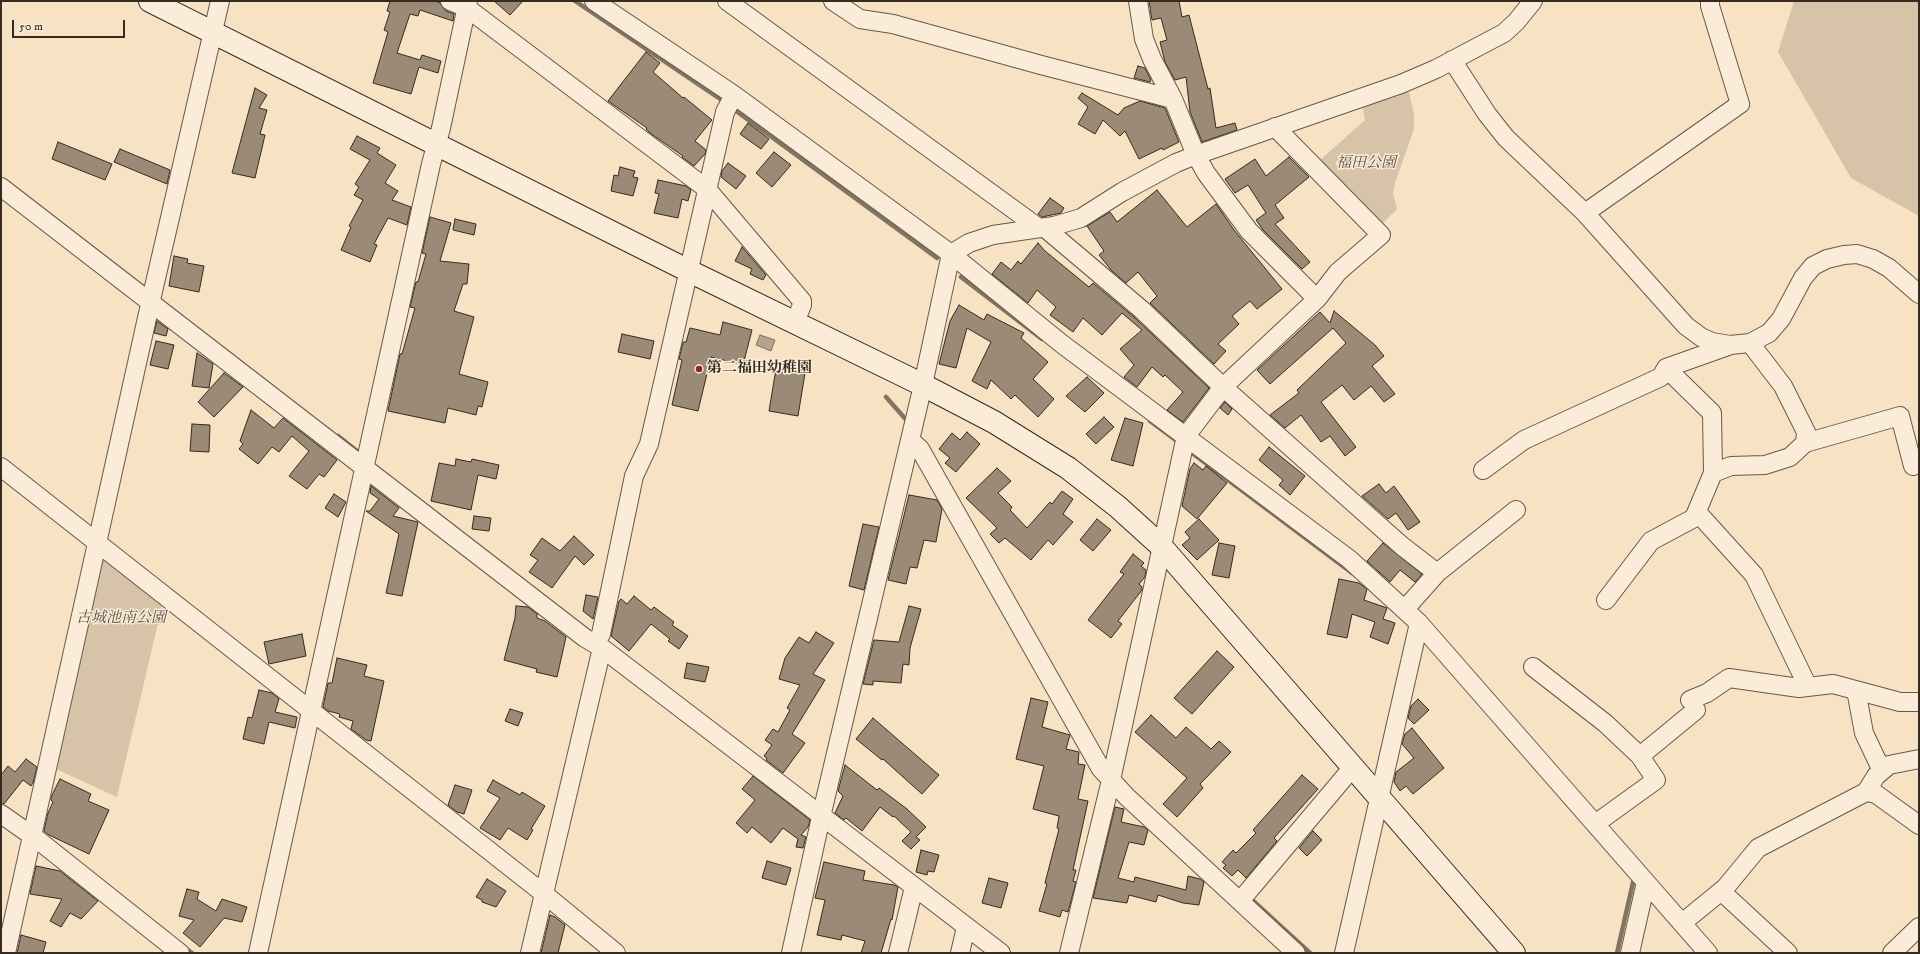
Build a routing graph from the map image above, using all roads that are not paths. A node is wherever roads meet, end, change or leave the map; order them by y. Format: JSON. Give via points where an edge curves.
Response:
{"nodes":[{"id":1,"x":150,"y":1,"type":"edge"},
{"id":2,"x":220,"y":1,"type":"edge"},
{"id":3,"x":450,"y":1,"type":"edge"},
{"id":4,"x":727,"y":1,"type":"edge"},
{"id":5,"x":834,"y":1,"type":"edge"},
{"id":6,"x":1138,"y":1,"type":"edge"},
{"id":7,"x":1533,"y":1,"type":"edge"},
{"id":8,"x":1710,"y":1,"type":"edge"},
{"id":9,"x":601,"y":3,"type":"edge"},
{"id":10,"x":468,"y":5,"type":"edge"},
{"id":11,"x":212,"y":32,"type":"junction"},
{"id":12,"x":1452,"y":60,"type":"junction"},
{"id":13,"x":1174,"y":99,"type":"junction"},
{"id":14,"x":731,"y":101,"type":"junction"},
{"id":15,"x":1275,"y":127,"type":"junction"},
{"id":16,"x":436,"y":144,"type":"junction"},
{"id":17,"x":1196,"y":155,"type":"junction"},
{"id":18,"x":708,"y":185,"type":"junction"},
{"id":19,"x":1,"y":187,"type":"edge"},
{"id":20,"x":1584,"y":213,"type":"junction"},
{"id":21,"x":1042,"y":228,"type":"junction"},
{"id":22,"x":951,"y":254,"type":"junction"},
{"id":23,"x":689,"y":270,"type":"junction"},
{"id":24,"x":1919,"y":294,"type":"edge"},
{"id":25,"x":151,"y":299,"type":"junction"},
{"id":26,"x":1317,"y":299,"type":"junction"},
{"id":27,"x":795,"y":322,"type":"junction"},
{"id":28,"x":1750,"y":342,"type":"junction"},
{"id":29,"x":1730,"y":345,"type":"junction"},
{"id":30,"x":1666,"y":368,"type":"junction"},
{"id":31,"x":923,"y":385,"type":"junction"},
{"id":32,"x":1224,"y":386,"type":"junction"},
{"id":33,"x":912,"y":432,"type":"junction"},
{"id":34,"x":1184,"y":443,"type":"junction"},
{"id":35,"x":1805,"y":443,"type":"junction"},
{"id":36,"x":363,"y":462,"type":"junction"},
{"id":37,"x":1913,"y":466,"type":"dead end"},
{"id":38,"x":1,"y":467,"type":"edge"},
{"id":39,"x":1483,"y":470,"type":"dead end"},
{"id":40,"x":1714,"y":473,"type":"junction"},
{"id":41,"x":1516,"y":510,"type":"dead end"},
{"id":42,"x":1697,"y":512,"type":"junction"},
{"id":43,"x":97,"y":542,"type":"junction"},
{"id":44,"x":1161,"y":546,"type":"junction"},
{"id":45,"x":1437,"y":573,"type":"junction"},
{"id":46,"x":1606,"y":600,"type":"dead end"},
{"id":47,"x":1405,"y":609,"type":"junction"},
{"id":48,"x":1417,"y":630,"type":"junction"},
{"id":49,"x":599,"y":641,"type":"junction"},
{"id":50,"x":1533,"y":667,"type":"dead end"},
{"id":51,"x":1808,"y":687,"type":"junction"},
{"id":52,"x":1856,"y":690,"type":"junction"},
{"id":53,"x":1919,"y":702,"type":"edge"},
{"id":54,"x":308,"y":709,"type":"junction"},
{"id":55,"x":1640,"y":756,"type":"junction"},
{"id":56,"x":1919,"y":759,"type":"edge"},
{"id":57,"x":1353,"y":768,"type":"junction"},
{"id":58,"x":1882,"y":771,"type":"junction"},
{"id":59,"x":1112,"y":775,"type":"junction"},
{"id":60,"x":1866,"y":792,"type":"junction"},
{"id":61,"x":1379,"y":797,"type":"junction"},
{"id":62,"x":1898,"y":810,"type":"junction"},
{"id":63,"x":1919,"y":811,"type":"edge"},
{"id":64,"x":822,"y":812,"type":"junction"},
{"id":65,"x":1,"y":814,"type":"edge"},
{"id":66,"x":1596,"y":824,"type":"junction"},
{"id":67,"x":1919,"y":825,"type":"edge"},
{"id":68,"x":32,"y":831,"type":"junction"},
{"id":69,"x":1646,"y":882,"type":"junction"},
{"id":70,"x":914,"y":887,"type":"junction"},
{"id":71,"x":1721,"y":891,"type":"junction"},
{"id":72,"x":543,"y":893,"type":"junction"},
{"id":73,"x":1244,"y":896,"type":"junction"},
{"id":74,"x":1682,"y":923,"type":"junction"},
{"id":75,"x":966,"y":927,"type":"junction"},
{"id":76,"x":1919,"y":928,"type":"edge"},
{"id":77,"x":6,"y":953,"type":"edge"},
{"id":78,"x":180,"y":953,"type":"edge"},
{"id":79,"x":258,"y":953,"type":"edge"},
{"id":80,"x":530,"y":953,"type":"edge"},
{"id":81,"x":616,"y":953,"type":"edge"},
{"id":82,"x":791,"y":953,"type":"edge"},
{"id":83,"x":898,"y":953,"type":"edge"},
{"id":84,"x":960,"y":953,"type":"edge"},
{"id":85,"x":1001,"y":953,"type":"edge"},
{"id":86,"x":1069,"y":953,"type":"edge"},
{"id":87,"x":1296,"y":953,"type":"edge"},
{"id":88,"x":1344,"y":953,"type":"edge"},
{"id":89,"x":1514,"y":953,"type":"edge"},
{"id":90,"x":1630,"y":953,"type":"edge"},
{"id":91,"x":1708,"y":953,"type":"edge"},
{"id":92,"x":1788,"y":953,"type":"edge"},
{"id":93,"x":1892,"y":953,"type":"edge"}],
"edges":[{"from":1,"to":11,"type":"street"},
{"from":2,"to":11,"type":"street"},
{"from":3,"to":10,"type":"street"},
{"from":4,"to":21,"type":"street"},
{"from":5,"to":13,"type":"street","via":[[860,19],[893,24]]},
{"from":6,"to":13,"type":"street","via":[[1144,39]]},
{"from":7,"to":12,"type":"street","via":[[1504,33]]},
{"from":8,"to":20,"type":"street","via":[[1740,104]]},
{"from":9,"to":14,"type":"street"},
{"from":10,"to":16,"type":"street","via":[[442,128]]},
{"from":10,"to":18,"type":"street"},
{"from":11,"to":16,"type":"street"},
{"from":11,"to":25,"type":"street"},
{"from":12,"to":15,"type":"street","via":[[1401,84]]},
{"from":12,"to":20,"type":"street","via":[[1506,138]]},
{"from":13,"to":17,"type":"street"},
{"from":14,"to":18,"type":"street"},
{"from":14,"to":22,"type":"street"},
{"from":15,"to":17,"type":"street"},
{"from":15,"to":26,"type":"street","via":[[1381,235],[1338,272]]},
{"from":16,"to":23,"type":"street"},
{"from":16,"to":36,"type":"street"},
{"from":17,"to":21,"type":"street","via":[[1122,192],[1081,218]]},
{"from":17,"to":26,"type":"street","via":[[1206,174],[1249,231]]},
{"from":18,"to":23,"type":"street"},
{"from":18,"to":27,"type":"street","via":[[802,301]]},
{"from":19,"to":25,"type":"street"},
{"from":20,"to":29,"type":"street","via":[[1686,326],[1712,342]]},
{"from":21,"to":22,"type":"street","via":[[993,235]]},
{"from":21,"to":32,"type":"street","via":[[1142,310]]},
{"from":22,"to":31,"type":"street"},
{"from":22,"to":34,"type":"street"},
{"from":23,"to":27,"type":"street"},
{"from":23,"to":49,"type":"street","via":[[649,444],[634,476]]},
{"from":24,"to":28,"type":"street","via":[[1889,268],[1873,259],[1857,254],[1828,259],[1813,266],[1803,278],[1781,319],[1769,333]]},
{"from":25,"to":36,"type":"street"},
{"from":25,"to":43,"type":"street"},
{"from":26,"to":32,"type":"street"},
{"from":27,"to":31,"type":"street"},
{"from":28,"to":29,"type":"street"},
{"from":28,"to":35,"type":"street","via":[[1783,386],[1806,432]]},
{"from":29,"to":30,"type":"street"},
{"from":30,"to":39,"type":"street","via":[[1661,377],[1524,440]]},
{"from":30,"to":40,"type":"street","via":[[1712,413]]},
{"from":31,"to":33,"type":"street"},
{"from":31,"to":44,"type":"street","via":[[994,422],[1068,468],[1118,507]]},
{"from":32,"to":34,"type":"street"},
{"from":32,"to":45,"type":"street","via":[[1402,546]]},
{"from":33,"to":59,"type":"street","via":[[1101,769]]},
{"from":33,"to":64,"type":"street"},
{"from":34,"to":44,"type":"street"},
{"from":34,"to":47,"type":"street","via":[[1349,559]]},
{"from":35,"to":37,"type":"street","via":[[1900,416]]},
{"from":35,"to":40,"type":"street","via":[[1790,457],[1765,465],[1731,466]]},
{"from":36,"to":49,"type":"street","via":[[578,633]]},
{"from":36,"to":54,"type":"street"},
{"from":38,"to":43,"type":"street"},
{"from":40,"to":42,"type":"street"},
{"from":41,"to":45,"type":"street"},
{"from":42,"to":46,"type":"street","via":[[1694,518],[1651,541]]},
{"from":42,"to":51,"type":"street","via":[[1754,575]]},
{"from":43,"to":54,"type":"street"},
{"from":43,"to":68,"type":"street"},
{"from":44,"to":57,"type":"street"},
{"from":44,"to":59,"type":"street"},
{"from":45,"to":47,"type":"street"},
{"from":47,"to":48,"type":"street"},
{"from":48,"to":61,"type":"street"},
{"from":48,"to":66,"type":"street"},
{"from":49,"to":64,"type":"street"},
{"from":49,"to":72,"type":"street"},
{"from":50,"to":55,"type":"street","via":[[1605,723]]},
{"from":51,"to":52,"type":"street","via":[[1833,684]]},
{"from":51,"to":55,"type":"street","via":[[1799,688],[1729,678],[1693,705]]},
{"from":52,"to":53,"type":"street","via":[[1900,702]]},
{"from":52,"to":58,"type":"street","via":[[1864,733]]},
{"from":54,"to":72,"type":"street"},
{"from":54,"to":79,"type":"street"},
{"from":55,"to":66,"type":"street","via":[[1656,780]]},
{"from":56,"to":58,"type":"street","via":[[1889,765]]},
{"from":57,"to":61,"type":"street"},
{"from":57,"to":73,"type":"street"},
{"from":58,"to":60,"type":"street"},
{"from":59,"to":73,"type":"street","via":[[1127,797]]},
{"from":59,"to":86,"type":"street"},
{"from":60,"to":62,"type":"street","via":[[1876,794]]},
{"from":60,"to":71,"type":"street","via":[[1758,848]]},
{"from":61,"to":88,"type":"street"},
{"from":61,"to":89,"type":"street"},
{"from":62,"to":63,"type":"street"},
{"from":62,"to":67,"type":"street"},
{"from":64,"to":70,"type":"street"},
{"from":64,"to":82,"type":"street"},
{"from":65,"to":68,"type":"street"},
{"from":66,"to":69,"type":"street"},
{"from":68,"to":77,"type":"street"},
{"from":68,"to":78,"type":"street"},
{"from":69,"to":74,"type":"street"},
{"from":69,"to":90,"type":"street"},
{"from":70,"to":75,"type":"street"},
{"from":70,"to":83,"type":"street"},
{"from":71,"to":74,"type":"street"},
{"from":71,"to":92,"type":"street"},
{"from":72,"to":80,"type":"street"},
{"from":72,"to":81,"type":"street"},
{"from":73,"to":87,"type":"street"},
{"from":74,"to":91,"type":"street"},
{"from":75,"to":84,"type":"street"},
{"from":75,"to":85,"type":"street"},
{"from":76,"to":93,"type":"street"}]}
